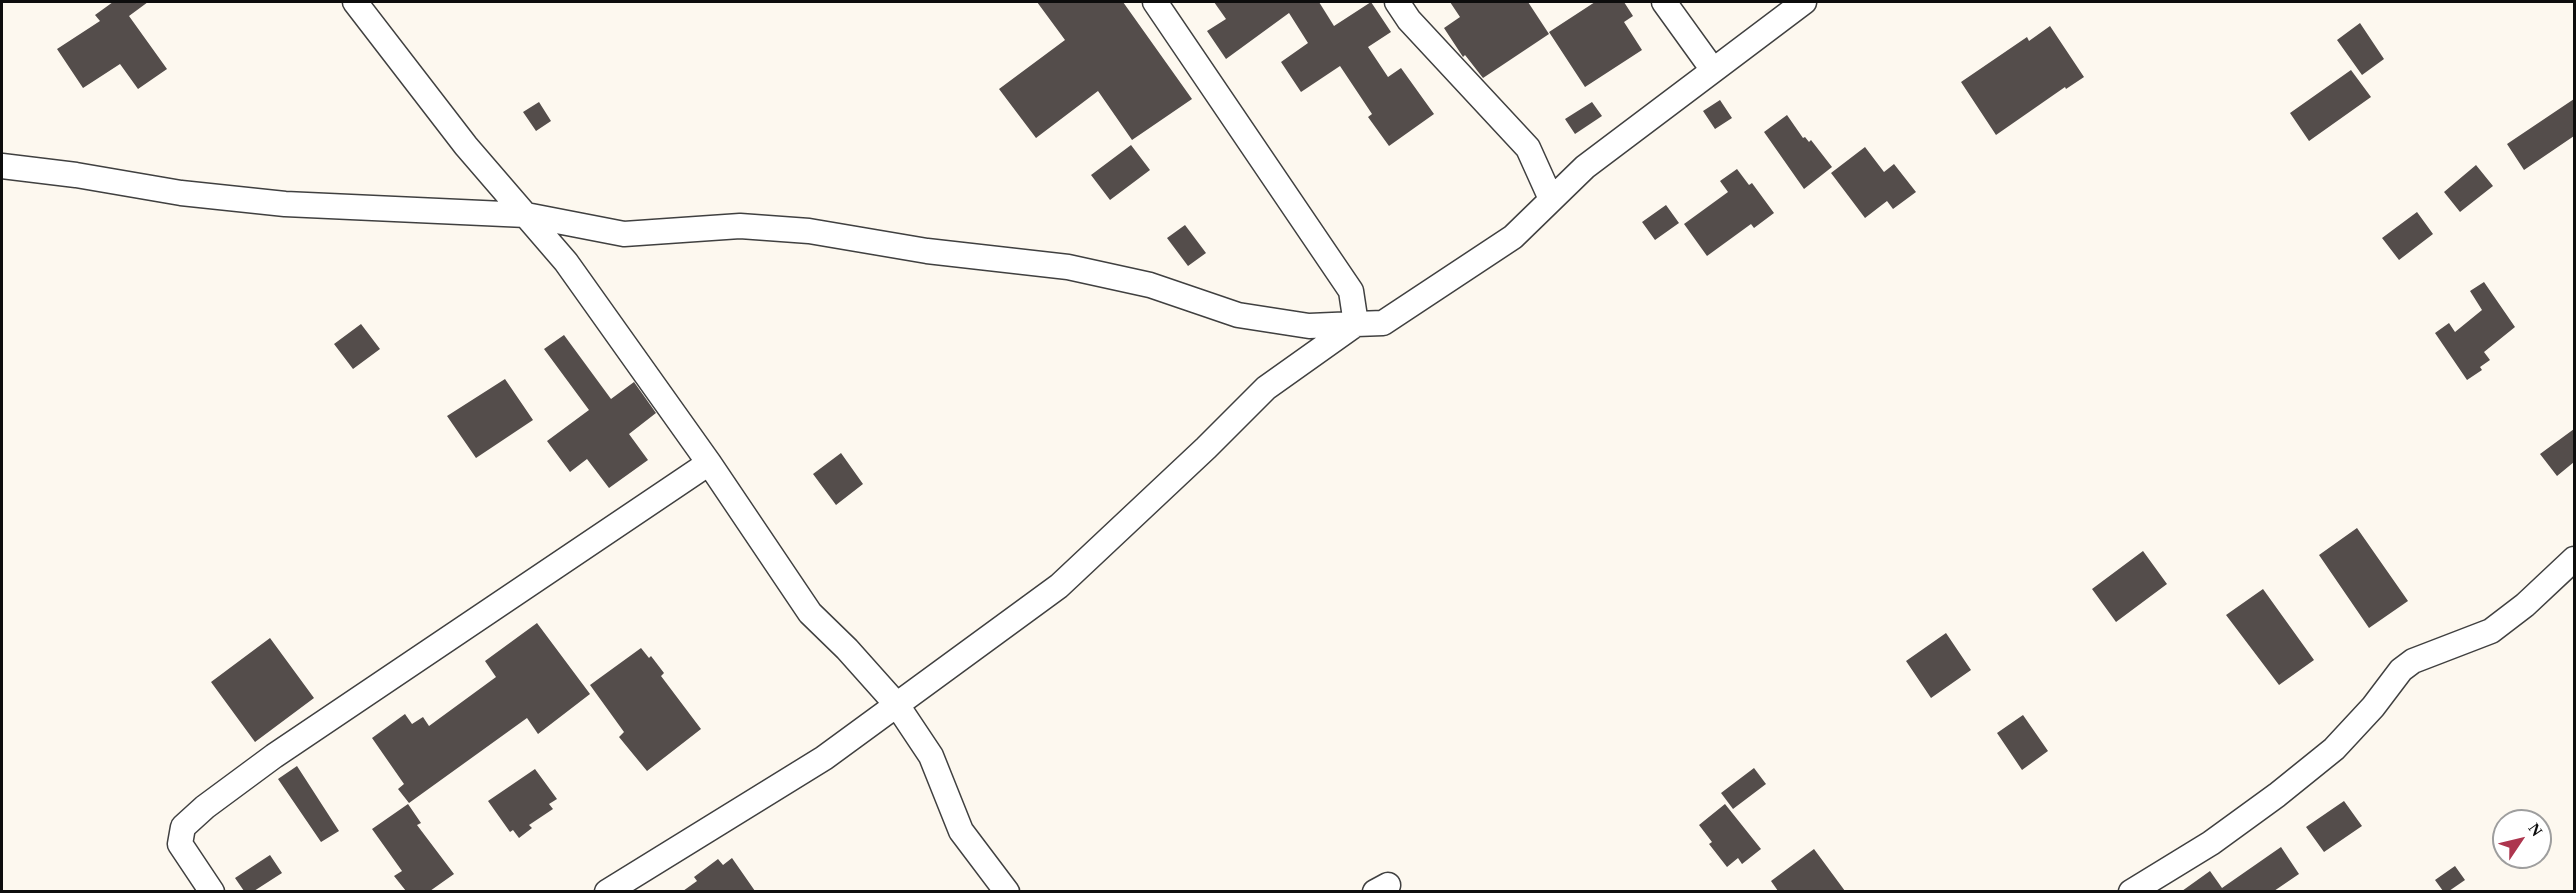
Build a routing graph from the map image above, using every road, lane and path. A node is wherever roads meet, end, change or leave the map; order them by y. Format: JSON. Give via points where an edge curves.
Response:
{"nodes":[{"id":1,"x":355,"y":2,"type":"edge"},
{"id":2,"x":1155,"y":2,"type":"edge"},
{"id":3,"x":1397,"y":2,"type":"edge"},
{"id":4,"x":1664,"y":2,"type":"edge"},
{"id":5,"x":1804,"y":2,"type":"edge"},
{"id":6,"x":1713,"y":70,"type":"junction"},
{"id":7,"x":2,"y":166,"type":"edge"},
{"id":8,"x":1551,"y":200,"type":"junction"},
{"id":9,"x":526,"y":215,"type":"junction"},
{"id":10,"x":1356,"y":324,"type":"junction"},
{"id":11,"x":709,"y":463,"type":"junction"},
{"id":12,"x":2574,"y":559,"type":"edge"},
{"id":13,"x":897,"y":705,"type":"junction"},
{"id":14,"x":212,"y":891,"type":"edge"},
{"id":15,"x":608,"y":891,"type":"edge"},
{"id":16,"x":1007,"y":891,"type":"edge"},
{"id":17,"x":2130,"y":891,"type":"edge"}],
"edges":[{"from":1,"to":9,"type":"street","via":[[466,146]]},
{"from":2,"to":10,"type":"street","via":[[1352,291]]},
{"from":3,"to":8,"type":"street","via":[[1409,20],[1528,148]]},
{"from":4,"to":6,"type":"street"},
{"from":5,"to":6,"type":"street"},
{"from":6,"to":8,"type":"street","via":[[1585,167]]},
{"from":7,"to":9,"type":"street","via":[[181,194],[285,204]]},
{"from":8,"to":10,"type":"street","via":[[1513,237],[1418,301],[1383,323]]},
{"from":9,"to":10,"type":"street","via":[[624,234],[740,226],[809,231],[927,251],[1068,267],[1150,285],[1238,315],[1309,326]]},
{"from":9,"to":11,"type":"street","via":[[566,262]]},
{"from":10,"to":13,"type":"street","via":[[1266,388],[1059,586]]},
{"from":11,"to":13,"type":"street","via":[[810,613]]},
{"from":11,"to":14,"type":"street","via":[[274,756],[205,807],[183,827],[180,844]]},
{"from":12,"to":17,"type":"street","via":[[2491,631],[2414,661],[2401,670],[2373,708],[2334,749],[2219,838]]},
{"from":13,"to":15,"type":"street","via":[[824,758]]},
{"from":13,"to":16,"type":"street","via":[[931,756],[961,831]]}]}
